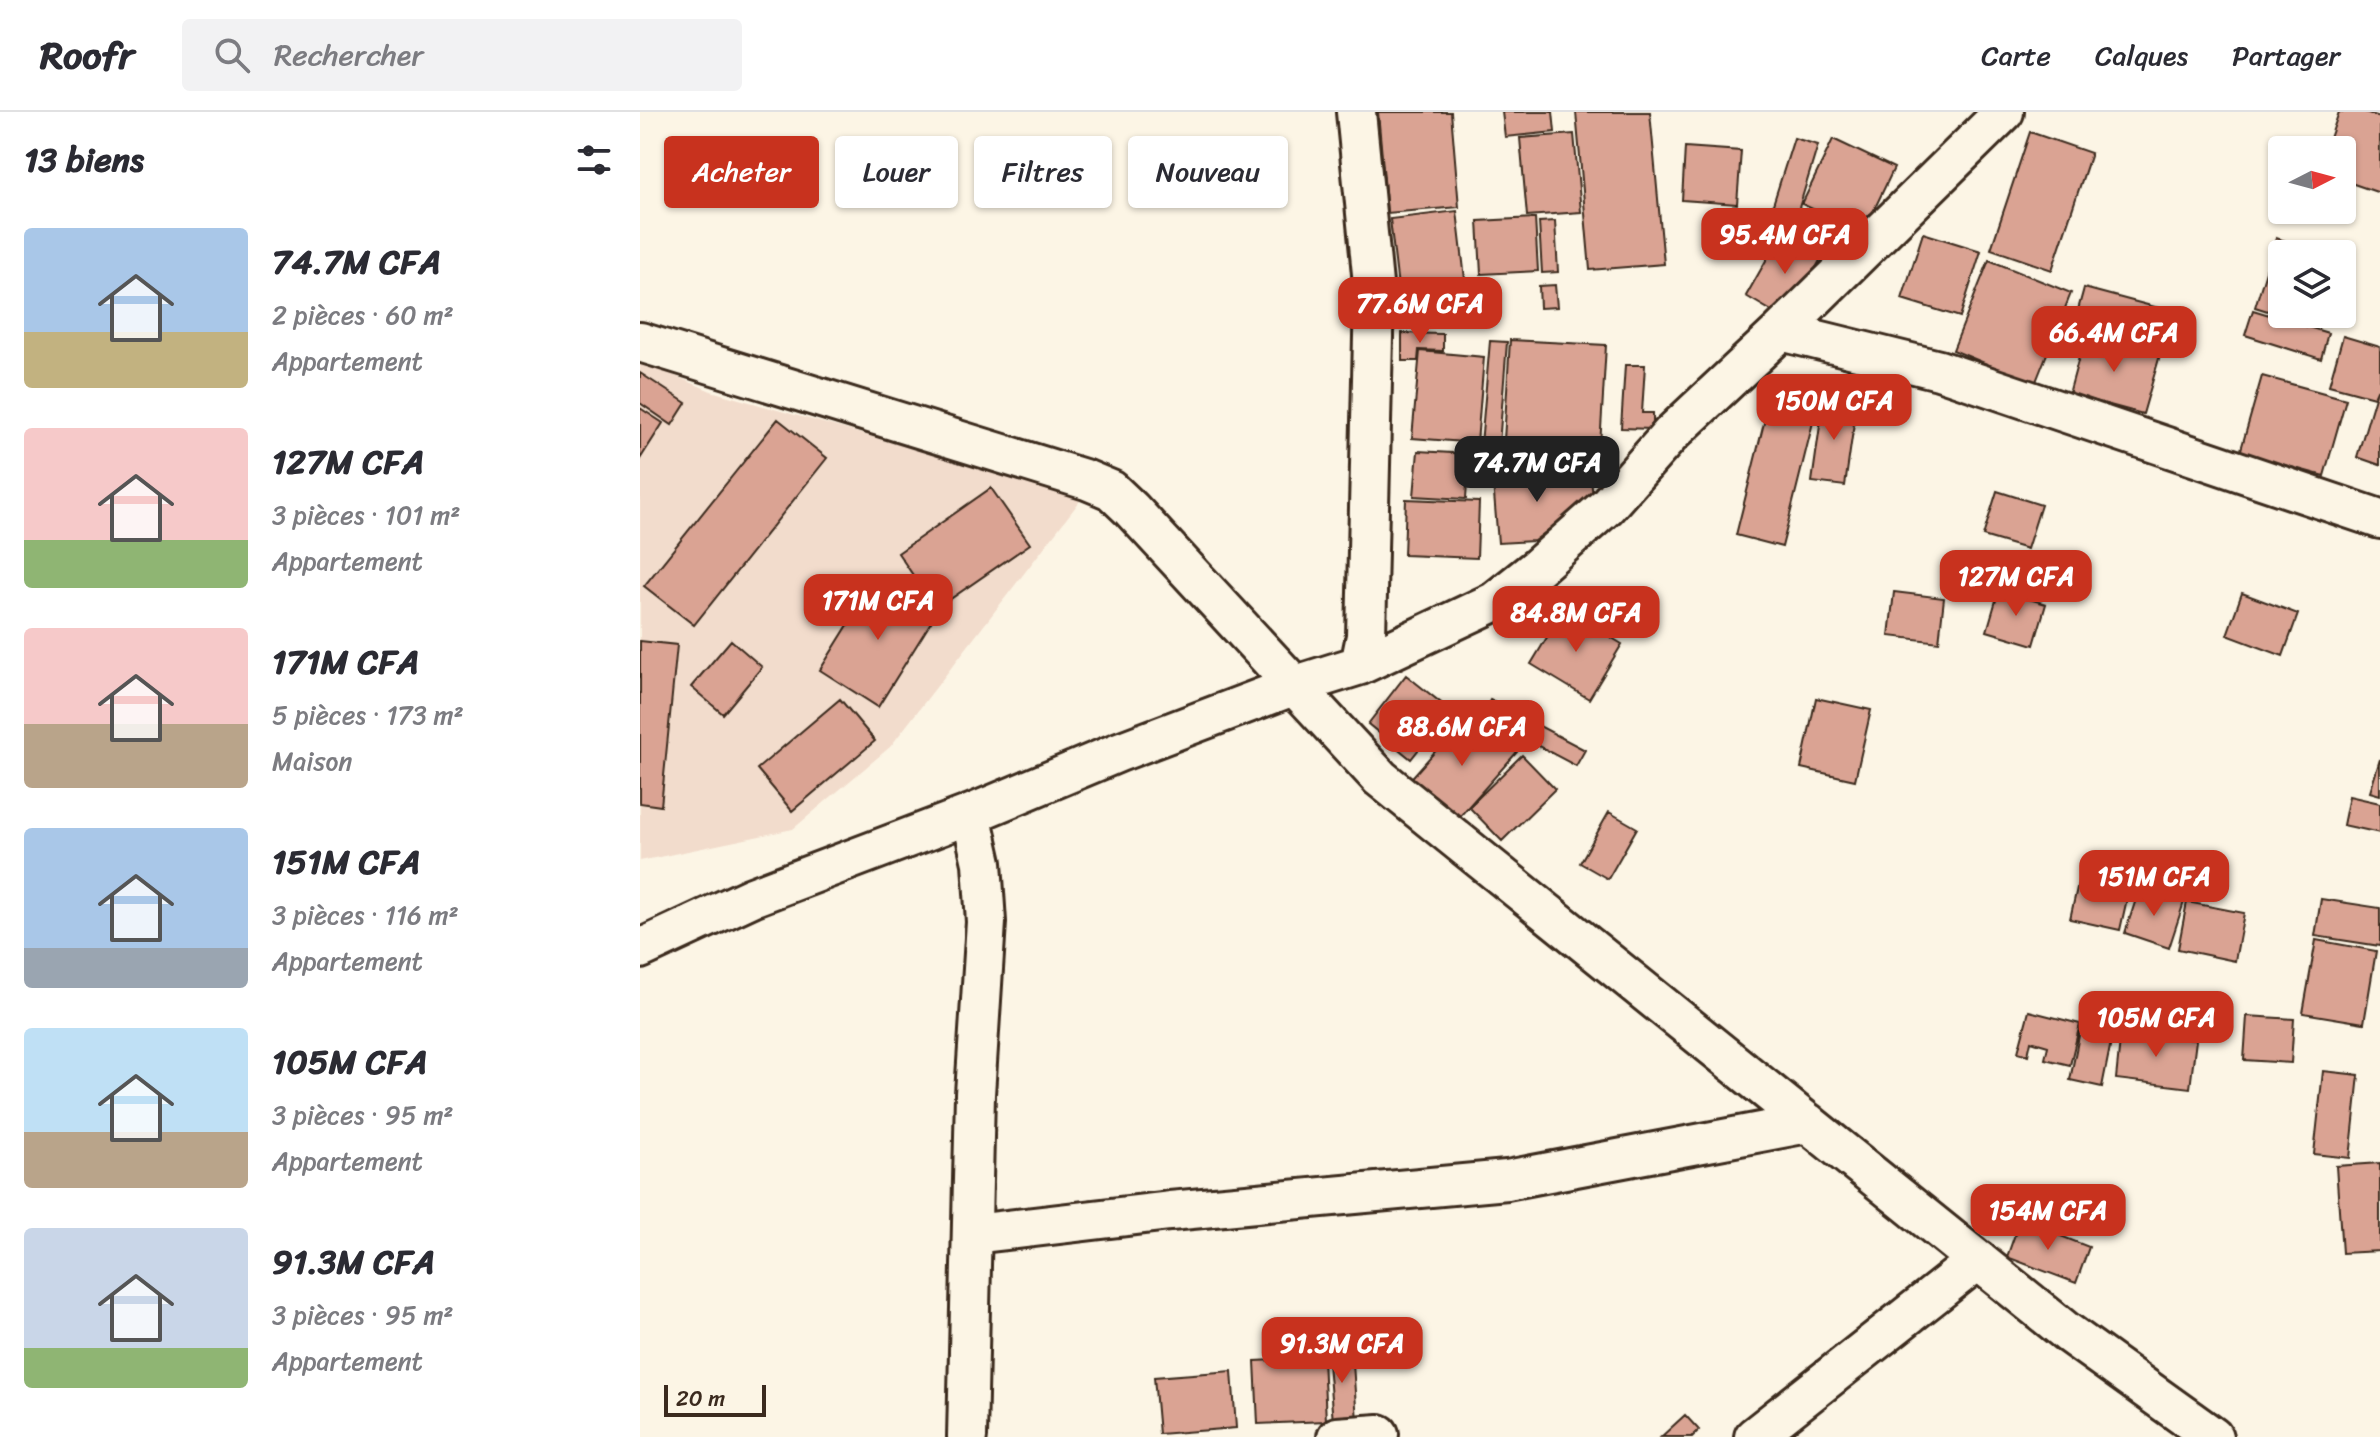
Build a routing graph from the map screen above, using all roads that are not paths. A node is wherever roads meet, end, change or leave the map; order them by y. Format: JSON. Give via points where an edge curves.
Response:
{"nodes":[{"id":1,"x":1356,"y":112,"type":"edge"},
{"id":2,"x":2004,"y":112,"type":"edge"},
{"id":3,"x":1781,"y":331,"type":"junction"},
{"id":4,"x":640,"y":342,"type":"edge"},
{"id":5,"x":2380,"y":519,"type":"edge"},
{"id":6,"x":1360,"y":665,"type":"junction"},
{"id":7,"x":1293,"y":686,"type":"junction"},
{"id":8,"x":971,"y":814,"type":"junction"},
{"id":9,"x":640,"y":949,"type":"edge"},
{"id":10,"x":1808,"y":1123,"type":"junction"},
{"id":11,"x":973,"y":1234,"type":"junction"},
{"id":12,"x":1978,"y":1260,"type":"junction"},
{"id":13,"x":1379,"y":1434,"type":"dead end"},
{"id":14,"x":967,"y":1437,"type":"edge"},
{"id":15,"x":1337,"y":1437,"type":"edge"},
{"id":16,"x":1754,"y":1437,"type":"edge"},
{"id":17,"x":2213,"y":1437,"type":"edge"}],
"edges":[{"from":1,"to":6,"type":"street","via":[[1374,294],[1368,604]]},
{"from":2,"to":3,"type":"street"},
{"from":3,"to":5,"type":"street","via":[[1952,374]]},
{"from":3,"to":6,"type":"street","via":[[1671,434],[1607,506],[1494,602]]},
{"from":4,"to":7,"type":"street","via":[[1111,490]]},
{"from":6,"to":7,"type":"street"},
{"from":7,"to":8,"type":"street"},
{"from":7,"to":10,"type":"street","via":[[1380,778]]},
{"from":8,"to":9,"type":"street","via":[[752,897]]},
{"from":8,"to":11,"type":"street","via":[[982,863],[986,922]]},
{"from":10,"to":11,"type":"street","via":[[1507,1180]]},
{"from":10,"to":12,"type":"street"},
{"from":11,"to":14,"type":"street"},
{"from":12,"to":16,"type":"street"},
{"from":12,"to":17,"type":"street","via":[[2068,1333]]},
{"from":13,"to":15,"type":"street"}]}
